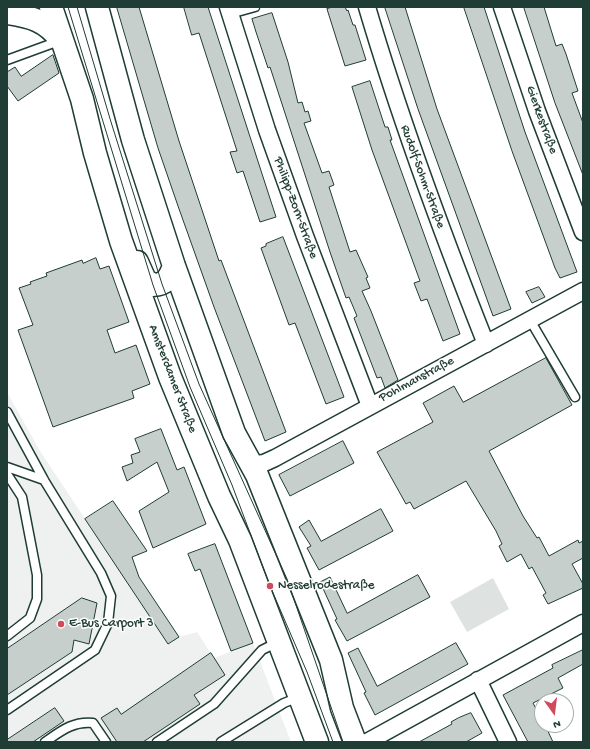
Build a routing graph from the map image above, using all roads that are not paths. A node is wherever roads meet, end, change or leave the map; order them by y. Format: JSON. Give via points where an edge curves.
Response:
{"nodes":[{"id":1,"x":51,"y":7,"type":"edge"},
{"id":2,"x":97,"y":7,"type":"edge"},
{"id":3,"x":255,"y":7,"type":"edge"},
{"id":4,"x":367,"y":7,"type":"edge"},
{"id":5,"x":502,"y":7,"type":"edge"},
{"id":6,"x":7,"y":13,"type":"edge"},
{"id":7,"x":230,"y":14,"type":"edge"},
{"id":8,"x":61,"y":40,"type":"junction"},
{"id":9,"x":7,"y":60,"type":"edge"},
{"id":10,"x":583,"y":232,"type":"edge"},
{"id":11,"x":121,"y":241,"type":"junction"},
{"id":12,"x":174,"y":266,"type":"junction"},
{"id":13,"x":583,"y":292,"type":"edge"},
{"id":14,"x":530,"y":320,"type":"junction"},
{"id":15,"x":486,"y":344,"type":"junction"},
{"id":16,"x":575,"y":397,"type":"dead end"},
{"id":17,"x":370,"y":406,"type":"junction"},
{"id":18,"x":7,"y":412,"type":"edge"},
{"id":19,"x":250,"y":465,"type":"junction"},
{"id":20,"x":7,"y":467,"type":"edge"},
{"id":21,"x":7,"y":474,"type":"edge"},
{"id":22,"x":44,"y":480,"type":"junction"},
{"id":23,"x":583,"y":623,"type":"edge"},
{"id":24,"x":7,"y":636,"type":"edge"},
{"id":25,"x":278,"y":642,"type":"junction"},
{"id":26,"x":478,"y":680,"type":"junction"},
{"id":27,"x":299,"y":696,"type":"junction"},
{"id":28,"x":7,"y":710,"type":"edge"},
{"id":29,"x":235,"y":739,"type":"edge"},
{"id":30,"x":45,"y":742,"type":"edge"},
{"id":31,"x":106,"y":742,"type":"edge"},
{"id":32,"x":157,"y":742,"type":"edge"},
{"id":33,"x":221,"y":742,"type":"edge"},
{"id":34,"x":317,"y":742,"type":"edge"},
{"id":35,"x":355,"y":742,"type":"edge"},
{"id":36,"x":367,"y":742,"type":"edge"},
{"id":37,"x":508,"y":742,"type":"edge"}],
"edges":[{"from":1,"to":8,"type":"main road","name":"Amsterdamer Straße"},
{"from":2,"to":12,"type":"main road","via":[[133,140]]},
{"from":3,"to":7,"type":"lane"},
{"from":4,"to":15,"type":"street","name":"Rudolf-Sohm-Straße","via":[[388,79],[434,212]]},
{"from":5,"to":10,"type":"street","name":"Gierkestraße","via":[[537,111]]},
{"from":6,"to":8,"type":"main road","via":[[32,17],[51,28]]},
{"from":7,"to":17,"type":"street","name":"Philipp-Zorn-Straße","via":[[267,130]]},
{"from":8,"to":9,"type":"lane"},
{"from":8,"to":11,"type":"main road","name":"Amsterdamer Straße","via":[[82,99]]},
{"from":11,"to":12,"type":"main road","via":[[134,252],[149,284],[157,285],[167,280]]},
{"from":11,"to":25,"type":"main road","name":"Amsterdamer Straße","via":[[170,377],[240,540]]},
{"from":12,"to":19,"type":"main road","via":[[234,432]]},
{"from":13,"to":14,"type":"street","name":"Pohlmanstraße"},
{"from":14,"to":15,"type":"street","name":"Pohlmanstraße"},
{"from":14,"to":16,"type":"lane"},
{"from":15,"to":17,"type":"street","name":"Pohlmanstraße"},
{"from":17,"to":19,"type":"street","name":"Pohlmanstraße","via":[[275,458]]},
{"from":18,"to":22,"type":"lane"},
{"from":19,"to":35,"type":"main road","via":[[257,475],[331,660],[342,708]]},
{"from":20,"to":22,"type":"lane"},
{"from":21,"to":24,"type":"lane","via":[[22,497],[32,545],[37,599],[30,618]]},
{"from":22,"to":28,"type":"lane","via":[[101,572],[111,596],[108,623],[95,650]]},
{"from":23,"to":26,"type":"street"},
{"from":25,"to":27,"type":"main road","name":"Amsterdamer Straße"},
{"from":25,"to":32,"type":"lane","via":[[262,650],[214,704]]},
{"from":26,"to":36,"type":"street"},
{"from":26,"to":37,"type":"street"},
{"from":27,"to":29,"type":"lane","via":[[284,703]]},
{"from":27,"to":34,"type":"main road","name":"Amsterdamer Straße"},
{"from":29,"to":33,"type":"lane"},
{"from":30,"to":31,"type":"lane","via":[[69,726],[81,722],[92,723]]}]}
